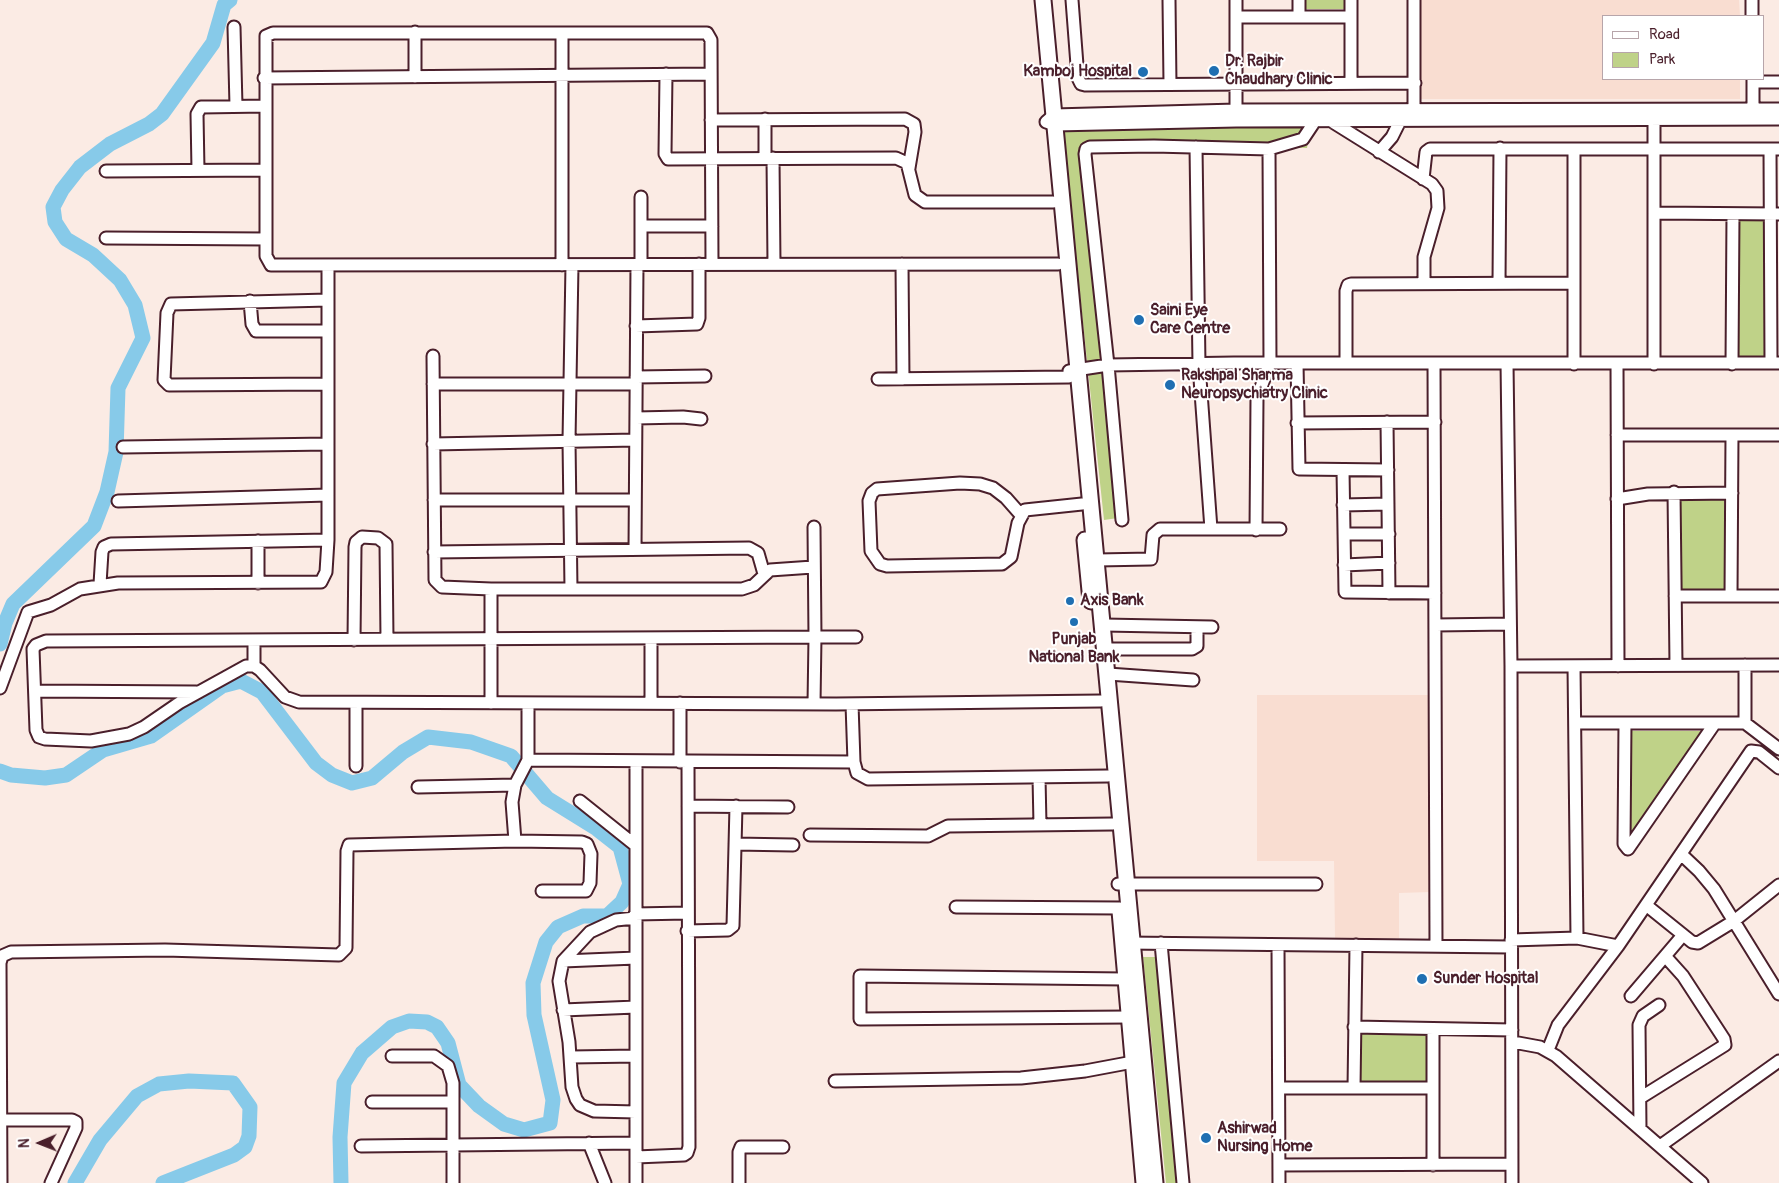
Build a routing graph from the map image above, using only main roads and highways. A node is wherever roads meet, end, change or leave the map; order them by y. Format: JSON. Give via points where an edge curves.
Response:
{"nodes":[{"id":1,"x":1034,"y":0,"type":"edge"},
{"id":2,"x":1044,"y":0,"type":"edge"},
{"id":3,"x":1052,"y":121,"type":"junction"},
{"id":4,"x":1072,"y":373,"type":"junction"},
{"id":5,"x":1123,"y":884,"type":"junction"},
{"id":6,"x":1128,"y":943,"type":"junction"},
{"id":7,"x":1144,"y":1183,"type":"edge"},
{"id":8,"x":1155,"y":1183,"type":"edge"}],
"edges":[{"from":1,"to":3,"type":"main road"},
{"from":2,"to":3,"type":"main road"},
{"from":3,"to":4,"type":"main road"},
{"from":3,"to":4,"type":"main road","via":[[1053,202]]},
{"from":4,"to":5,"type":"main road","via":[[1108,776]]},
{"from":4,"to":5,"type":"main road","via":[[1098,560]]},
{"from":5,"to":6,"type":"main road"},
{"from":5,"to":6,"type":"main road","via":[[1120,908]]},
{"from":6,"to":7,"type":"main road","via":[[1125,978]]},
{"from":6,"to":8,"type":"main road"}]}
